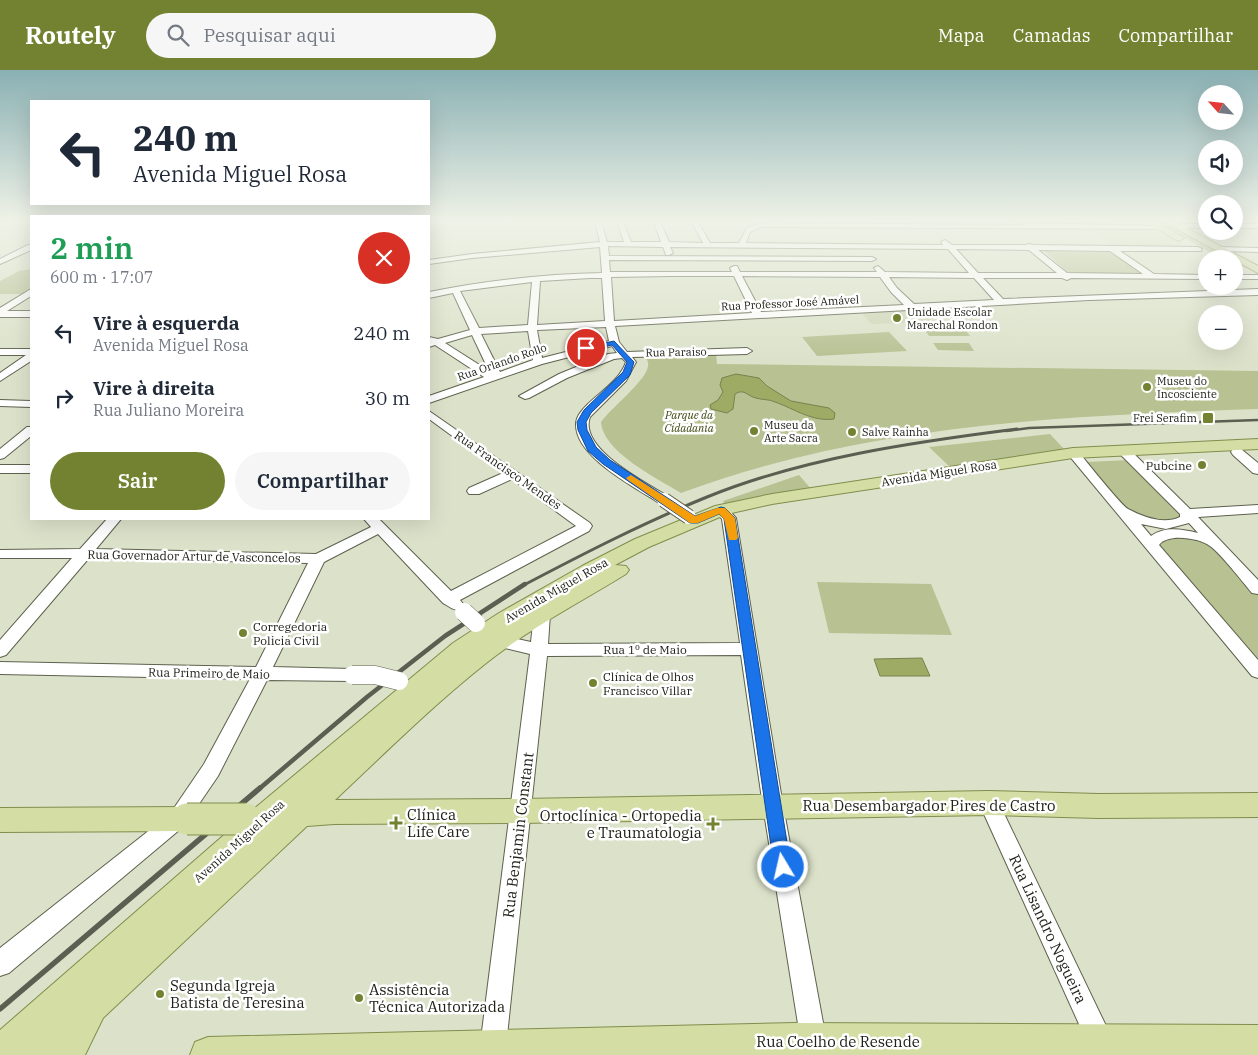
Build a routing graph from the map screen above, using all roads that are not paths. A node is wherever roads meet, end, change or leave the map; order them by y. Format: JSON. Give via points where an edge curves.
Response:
{"nodes":[{"id":1,"x":606,"y":268,"type":"edge"},
{"id":2,"x":673,"y":268,"type":"edge"},
{"id":3,"x":734,"y":268,"type":"edge"},
{"id":4,"x":878,"y":268,"type":"edge"},
{"id":5,"x":969,"y":268,"type":"edge"},
{"id":6,"x":1054,"y":268,"type":"edge"},
{"id":7,"x":1141,"y":268,"type":"edge"},
{"id":8,"x":675,"y":274,"type":"junction"},
{"id":9,"x":737,"y":274,"type":"junction"},
{"id":10,"x":882,"y":274,"type":"junction"},
{"id":11,"x":606,"y":275,"type":"junction"},
{"id":12,"x":976,"y":275,"type":"junction"},
{"id":13,"x":1063,"y":276,"type":"junction"},
{"id":14,"x":1152,"y":276,"type":"junction"},
{"id":15,"x":1198,"y":277,"type":"edge"},
{"id":16,"x":1243,"y":277,"type":"edge"},
{"id":17,"x":1258,"y":277,"type":"edge"},
{"id":18,"x":1243,"y":278,"type":"edge"},
{"id":19,"x":536,"y":279,"type":"junction"},
{"id":20,"x":1258,"y":284,"type":"edge"},
{"id":21,"x":455,"y":289,"type":"junction"},
{"id":22,"x":1258,"y":292,"type":"edge"},
{"id":23,"x":30,"y":293,"type":"edge"},
{"id":24,"x":1176,"y":293,"type":"junction"},
{"id":25,"x":430,"y":295,"type":"edge"},
{"id":26,"x":1089,"y":297,"type":"junction"},
{"id":27,"x":1001,"y":302,"type":"junction"},
{"id":28,"x":912,"y":307,"type":"junction"},
{"id":29,"x":0,"y":313,"type":"edge"},
{"id":30,"x":30,"y":314,"type":"edge"},
{"id":31,"x":758,"y":316,"type":"junction"},
{"id":32,"x":610,"y":324,"type":"junction"},
{"id":33,"x":532,"y":328,"type":"junction"},
{"id":34,"x":477,"y":331,"type":"junction"},
{"id":35,"x":432,"y":341,"type":"edge"},
{"id":36,"x":614,"y":343,"type":"junction"},
{"id":37,"x":747,"y":351,"type":"dead end"},
{"id":38,"x":0,"y":352,"type":"edge"},
{"id":39,"x":30,"y":352,"type":"edge"},
{"id":40,"x":625,"y":354,"type":"junction"},
{"id":41,"x":30,"y":357,"type":"edge"},
{"id":42,"x":538,"y":362,"type":"junction"},
{"id":43,"x":495,"y":377,"type":"junction"},
{"id":44,"x":0,"y":378,"type":"edge"},
{"id":45,"x":525,"y":396,"type":"dead end"},
{"id":46,"x":430,"y":400,"type":"edge"},
{"id":47,"x":0,"y":404,"type":"edge"},
{"id":48,"x":30,"y":404,"type":"edge"},
{"id":49,"x":430,"y":415,"type":"edge"},
{"id":50,"x":30,"y":431,"type":"edge"},
{"id":51,"x":1258,"y":444,"type":"edge"},
{"id":52,"x":1258,"y":451,"type":"edge"},
{"id":53,"x":1237,"y":452,"type":"junction"},
{"id":54,"x":1127,"y":454,"type":"junction"},
{"id":55,"x":0,"y":455,"type":"edge"},
{"id":56,"x":1076,"y":456,"type":"junction"},
{"id":57,"x":0,"y":469,"type":"edge"},
{"id":58,"x":30,"y":469,"type":"edge"},
{"id":59,"x":1258,"y":470,"type":"edge"},
{"id":60,"x":513,"y":474,"type":"junction"},
{"id":61,"x":474,"y":491,"type":"dead end"},
{"id":62,"x":1258,"y":509,"type":"edge"},
{"id":63,"x":1123,"y":510,"type":"junction"},
{"id":64,"x":1187,"y":513,"type":"junction"},
{"id":65,"x":725,"y":514,"type":"junction"},
{"id":66,"x":692,"y":519,"type":"junction"},
{"id":67,"x":113,"y":520,"type":"edge"},
{"id":68,"x":376,"y":524,"type":"edge"},
{"id":69,"x":1215,"y":543,"type":"junction"},
{"id":70,"x":1152,"y":544,"type":"junction"},
{"id":71,"x":84,"y":553,"type":"junction"},
{"id":72,"x":0,"y":554,"type":"edge"},
{"id":73,"x":318,"y":559,"type":"junction"},
{"id":74,"x":1256,"y":584,"type":"edge"},
{"id":75,"x":449,"y":599,"type":"junction"},
{"id":76,"x":542,"y":614,"type":"junction"},
{"id":77,"x":481,"y":627,"type":"junction"},
{"id":78,"x":750,"y":649,"type":"junction"},
{"id":79,"x":540,"y":650,"type":"junction"},
{"id":80,"x":0,"y":651,"type":"edge"},
{"id":81,"x":0,"y":668,"type":"edge"},
{"id":82,"x":1258,"y":672,"type":"edge"},
{"id":83,"x":262,"y":675,"type":"junction"},
{"id":84,"x":408,"y":684,"type":"junction"},
{"id":85,"x":989,"y":803,"type":"junction"},
{"id":86,"x":773,"y":806,"type":"junction"},
{"id":87,"x":1257,"y":807,"type":"edge"},
{"id":88,"x":521,"y":811,"type":"junction"},
{"id":89,"x":299,"y":815,"type":"junction"},
{"id":90,"x":255,"y":818,"type":"junction"},
{"id":91,"x":182,"y":819,"type":"junction"},
{"id":92,"x":0,"y":820,"type":"edge"},
{"id":93,"x":0,"y":964,"type":"edge"},
{"id":94,"x":97,"y":999,"type":"junction"},
{"id":95,"x":1258,"y":1043,"type":"edge"},
{"id":96,"x":815,"y":1048,"type":"edge"},
{"id":97,"x":1104,"y":1048,"type":"edge"},
{"id":98,"x":492,"y":1051,"type":"edge"},
{"id":99,"x":0,"y":1054,"type":"edge"},
{"id":100,"x":37,"y":1055,"type":"edge"},
{"id":101,"x":65,"y":1055,"type":"edge"},
{"id":102,"x":208,"y":1055,"type":"edge"}],
"edges":[{"from":1,"to":11,"type":"street"},
{"from":2,"to":8,"type":"street"},
{"from":3,"to":9,"type":"street"},
{"from":4,"to":10,"type":"street"},
{"from":5,"to":12,"type":"street"},
{"from":6,"to":13,"type":"street"},
{"from":7,"to":14,"type":"street"},
{"from":8,"to":9,"type":"street"},
{"from":8,"to":11,"type":"street"},
{"from":9,"to":10,"type":"street"},
{"from":9,"to":31,"type":"street"},
{"from":10,"to":12,"type":"street"},
{"from":10,"to":28,"type":"street"},
{"from":11,"to":19,"type":"street"},
{"from":11,"to":32,"type":"street"},
{"from":12,"to":13,"type":"street"},
{"from":12,"to":27,"type":"street"},
{"from":13,"to":14,"type":"street"},
{"from":13,"to":26,"type":"street"},
{"from":14,"to":15,"type":"street"},
{"from":14,"to":24,"type":"street"},
{"from":16,"to":17,"type":"street"},
{"from":18,"to":20,"type":"main road"},
{"from":19,"to":21,"type":"street"},
{"from":19,"to":33,"type":"street"},
{"from":21,"to":25,"type":"street"},
{"from":21,"to":34,"type":"street"},
{"from":22,"to":24,"type":"street","name":"Rua Professor José Amável"},
{"from":23,"to":29,"type":"street"},
{"from":24,"to":26,"type":"street","name":"Rua Professor José Amável"},
{"from":26,"to":27,"type":"street","name":"Rua Professor José Amável"},
{"from":27,"to":28,"type":"street","name":"Rua Professor José Amável"},
{"from":28,"to":31,"type":"street","name":"Rua Professor José Amável"},
{"from":29,"to":30,"type":"street"},
{"from":31,"to":32,"type":"street","name":"Rua Professor José Amável"},
{"from":32,"to":33,"type":"street","name":"Rua Professor José Amável"},
{"from":32,"to":36,"type":"street"},
{"from":33,"to":34,"type":"street","name":"Rua Professor José Amável"},
{"from":33,"to":42,"type":"street"},
{"from":34,"to":35,"type":"street","name":"Rua Professor José Amável"},
{"from":34,"to":43,"type":"street"},
{"from":35,"to":43,"type":"street"},
{"from":36,"to":40,"type":"street"},
{"from":36,"to":42,"type":"street","name":"Rua Orlando Rollo"},
{"from":37,"to":40,"type":"street","name":"Rua Paraiso"},
{"from":38,"to":39,"type":"street"},
{"from":40,"to":45,"type":"street","name":"Rua Paraiso","via":[[586,366]]},
{"from":40,"to":66,"type":"street","bridge":true,"via":[[630,362],[627,373],[587,412],[581,422],[582,430],[592,449],[607,462]]},
{"from":41,"to":44,"type":"street"},
{"from":42,"to":43,"type":"street","name":"Rua Orlando Rollo"},
{"from":43,"to":46,"type":"street","name":"Rua Orlando Rollo"},
{"from":47,"to":48,"type":"street"},
{"from":49,"to":60,"type":"street","name":"Rua Francisco Mendes"},
{"from":50,"to":55,"type":"street"},
{"from":51,"to":54,"type":"main road","name":"Avenida Miguel Rosa"},
{"from":52,"to":53,"type":"main road","name":"Avenida Miguel Rosa"},
{"from":53,"to":54,"type":"main road","name":"Avenida Miguel Rosa"},
{"from":53,"to":59,"type":"street"},
{"from":54,"to":56,"type":"main road","name":"Avenida Miguel Rosa"},
{"from":54,"to":64,"type":"street"},
{"from":56,"to":63,"type":"street"},
{"from":56,"to":65,"type":"main road","name":"Avenida Miguel Rosa"},
{"from":57,"to":58,"type":"street"},
{"from":60,"to":61,"type":"street"},
{"from":60,"to":75,"type":"street","name":"Rua Francisco Mendes","via":[[584,528]]},
{"from":62,"to":64,"type":"street"},
{"from":63,"to":64,"type":"street","via":[[1138,520],[1159,524],[1182,522],[1187,519]]},
{"from":63,"to":70,"type":"street"},
{"from":64,"to":69,"type":"street"},
{"from":65,"to":66,"type":"main road","name":"Avenida Miguel Rosa"},
{"from":65,"to":76,"type":"main road","name":"Avenida Miguel Rosa"},
{"from":65,"to":78,"type":"street"},
{"from":66,"to":77,"type":"main road","name":"Avenida Miguel Rosa"},
{"from":67,"to":71,"type":"street"},
{"from":68,"to":73,"type":"street","name":"Rua Governador Artur de Vasconcelos"},
{"from":68,"to":75,"type":"street"},
{"from":69,"to":70,"type":"street","via":[[1167,534],[1158,536]]},
{"from":69,"to":74,"type":"street"},
{"from":70,"to":82,"type":"street"},
{"from":71,"to":72,"type":"street","name":"Rua Governador Artur de Vasconcelos"},
{"from":71,"to":73,"type":"street","name":"Rua Governador Artur de Vasconcelos"},
{"from":71,"to":80,"type":"street"},
{"from":73,"to":83,"type":"street"},
{"from":75,"to":77,"type":"street"},
{"from":76,"to":77,"type":"main road","name":"Avenida Miguel Rosa"},
{"from":76,"to":79,"type":"street","name":"Rua Benjamin Constant"},
{"from":77,"to":79,"type":"street"},
{"from":77,"to":84,"type":"main road","name":"Avenida Miguel Rosa"},
{"from":77,"to":89,"type":"main road","name":"Avenida Miguel Rosa","via":[[409,716]]},
{"from":78,"to":79,"type":"street","name":"Rua 1º de Maio"},
{"from":78,"to":86,"type":"street"},
{"from":79,"to":88,"type":"street","name":"Rua Benjamin Constant"},
{"from":81,"to":83,"type":"street","name":"Rua Primeiro de Maio"},
{"from":83,"to":84,"type":"street","name":"Rua Primeiro de Maio","bridge":true,"via":[[375,675]]},
{"from":83,"to":91,"type":"street"},
{"from":84,"to":90,"type":"main road","name":"Avenida Miguel Rosa"},
{"from":85,"to":86,"type":"main road","name":"Rua Desembargador Pires de Castro"},
{"from":85,"to":87,"type":"main road","name":"Rua Desembargador Pires de Castro"},
{"from":85,"to":97,"type":"street","name":"Rua Lisandro Nogueira"},
{"from":86,"to":88,"type":"main road","name":"Rua Desembargador Pires de Castro"},
{"from":86,"to":96,"type":"street"},
{"from":88,"to":89,"type":"main road","name":"Rua Desembargador Pires de Castro"},
{"from":88,"to":98,"type":"street","name":"Rua Benjamin Constant"},
{"from":89,"to":90,"type":"main road","name":"Rua Desembargador Pires de Castro"},
{"from":89,"to":94,"type":"main road","name":"Avenida Miguel Rosa"},
{"from":90,"to":91,"type":"main road","name":"Rua Desembargador Pires de Castro","bridge":true},
{"from":90,"to":99,"type":"main road","name":"Avenida Miguel Rosa"},
{"from":91,"to":92,"type":"main road","name":"Rua Desembargador Pires de Castro"},
{"from":91,"to":93,"type":"street"},
{"from":94,"to":100,"type":"main road","name":"Avenida Miguel Rosa"},
{"from":94,"to":101,"type":"main road"},
{"from":95,"to":97,"type":"main road","name":"Rua Coelho de Resende"},
{"from":96,"to":97,"type":"main road","name":"Rua Coelho de Resende"},
{"from":96,"to":98,"type":"main road","name":"Rua Coelho de Resende"},
{"from":98,"to":102,"type":"main road","name":"Rua Coelho de Resende"}]}
